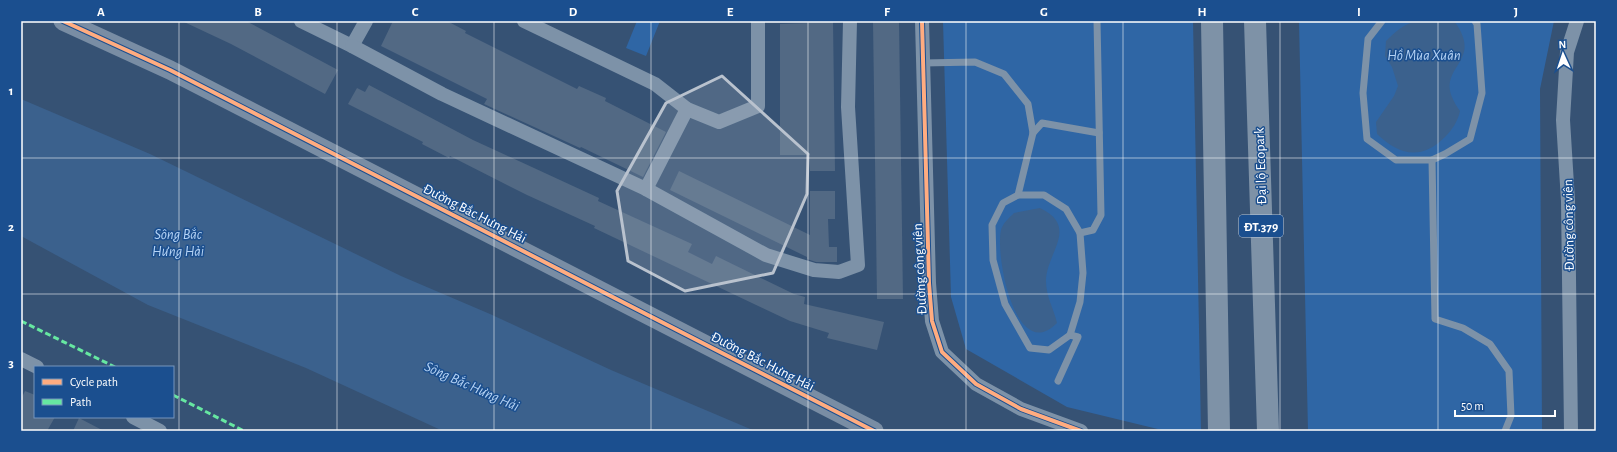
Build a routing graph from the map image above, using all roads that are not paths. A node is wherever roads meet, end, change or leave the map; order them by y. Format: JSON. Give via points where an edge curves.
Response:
{"nodes":[{"id":1,"x":63,"y":21,"type":"edge"},
{"id":2,"x":301,"y":21,"type":"edge"},
{"id":3,"x":366,"y":21,"type":"edge"},
{"id":4,"x":524,"y":21,"type":"edge"},
{"id":5,"x":758,"y":21,"type":"edge"},
{"id":6,"x":850,"y":21,"type":"edge"},
{"id":7,"x":922,"y":21,"type":"edge"},
{"id":8,"x":1097,"y":21,"type":"edge"},
{"id":9,"x":1212,"y":21,"type":"edge"},
{"id":10,"x":1255,"y":21,"type":"edge"},
{"id":11,"x":1382,"y":21,"type":"edge"},
{"id":12,"x":1476,"y":21,"type":"edge"},
{"id":13,"x":1577,"y":21,"type":"edge"},
{"id":14,"x":352,"y":46,"type":"junction"},
{"id":15,"x":924,"y":63,"type":"junction"},
{"id":16,"x":687,"y":109,"type":"junction"},
{"id":17,"x":1099,"y":132,"type":"junction"},
{"id":18,"x":1033,"y":133,"type":"junction"},
{"id":19,"x":1432,"y":160,"type":"junction"},
{"id":20,"x":646,"y":190,"type":"junction"},
{"id":21,"x":1018,"y":195,"type":"junction"},
{"id":22,"x":1080,"y":232,"type":"junction"},
{"id":23,"x":1070,"y":335,"type":"junction"},
{"id":24,"x":21,"y":359,"type":"edge"},
{"id":25,"x":35,"y":366,"type":"edge"},
{"id":26,"x":1058,"y":381,"type":"dead end"},
{"id":27,"x":135,"y":418,"type":"edge"},
{"id":28,"x":160,"y":431,"type":"edge"},
{"id":29,"x":874,"y":431,"type":"edge"},
{"id":30,"x":1081,"y":431,"type":"edge"},
{"id":31,"x":1219,"y":431,"type":"edge"},
{"id":32,"x":1268,"y":431,"type":"edge"},
{"id":33,"x":1505,"y":431,"type":"edge"},
{"id":34,"x":1571,"y":431,"type":"edge"}],
"edges":[{"from":1,"to":29,"type":"street","name":"Đường Bắc Hưng Hải","via":[[170,70]]},
{"from":2,"to":14,"type":"street"},
{"from":3,"to":14,"type":"street"},
{"from":4,"to":16,"type":"street","via":[[655,84]]},
{"from":5,"to":16,"type":"street","via":[[758,106],[719,122]]},
{"from":6,"to":20,"type":"street","via":[[848,107],[858,265],[839,272],[814,270],[766,255]]},
{"from":7,"to":15,"type":"street","name":"Đường công viên"},
{"from":8,"to":17,"type":"lane"},
{"from":9,"to":31,"type":"highway"},
{"from":10,"to":32,"type":"highway","name":"Đại lộ Ecopark","number":"ĐT.379"},
{"from":11,"to":19,"type":"lane","via":[[1368,39],[1363,93],[1367,140],[1396,160]]},
{"from":12,"to":19,"type":"lane","via":[[1482,93],[1470,139]]},
{"from":13,"to":34,"type":"street","name":"Đường công viên","via":[[1567,52],[1563,120],[1568,201]]},
{"from":14,"to":20,"type":"street","via":[[442,94]]},
{"from":15,"to":18,"type":"lane","via":[[975,62],[1004,74],[1028,104]]},
{"from":15,"to":30,"type":"street","name":"Đường công viên","via":[[929,283],[932,321],[942,352],[976,384],[1021,409]]},
{"from":16,"to":20,"type":"street"},
{"from":17,"to":18,"type":"lane","via":[[1042,123]]},
{"from":17,"to":22,"type":"lane","via":[[1101,215],[1093,230]]},
{"from":18,"to":21,"type":"lane"},
{"from":19,"to":33,"type":"lane","via":[[1435,319],[1463,328],[1490,344],[1509,371],[1511,416]]},
{"from":21,"to":22,"type":"lane","via":[[1044,195],[1066,208]]},
{"from":21,"to":23,"type":"lane","via":[[1003,203],[992,225],[993,260],[1005,304],[1030,348],[1049,350]]},
{"from":22,"to":23,"type":"lane","via":[[1083,273],[1080,302]]},
{"from":23,"to":26,"type":"lane","via":[[1078,337]]},
{"from":24,"to":25,"type":"street"},
{"from":27,"to":28,"type":"street"}]}
